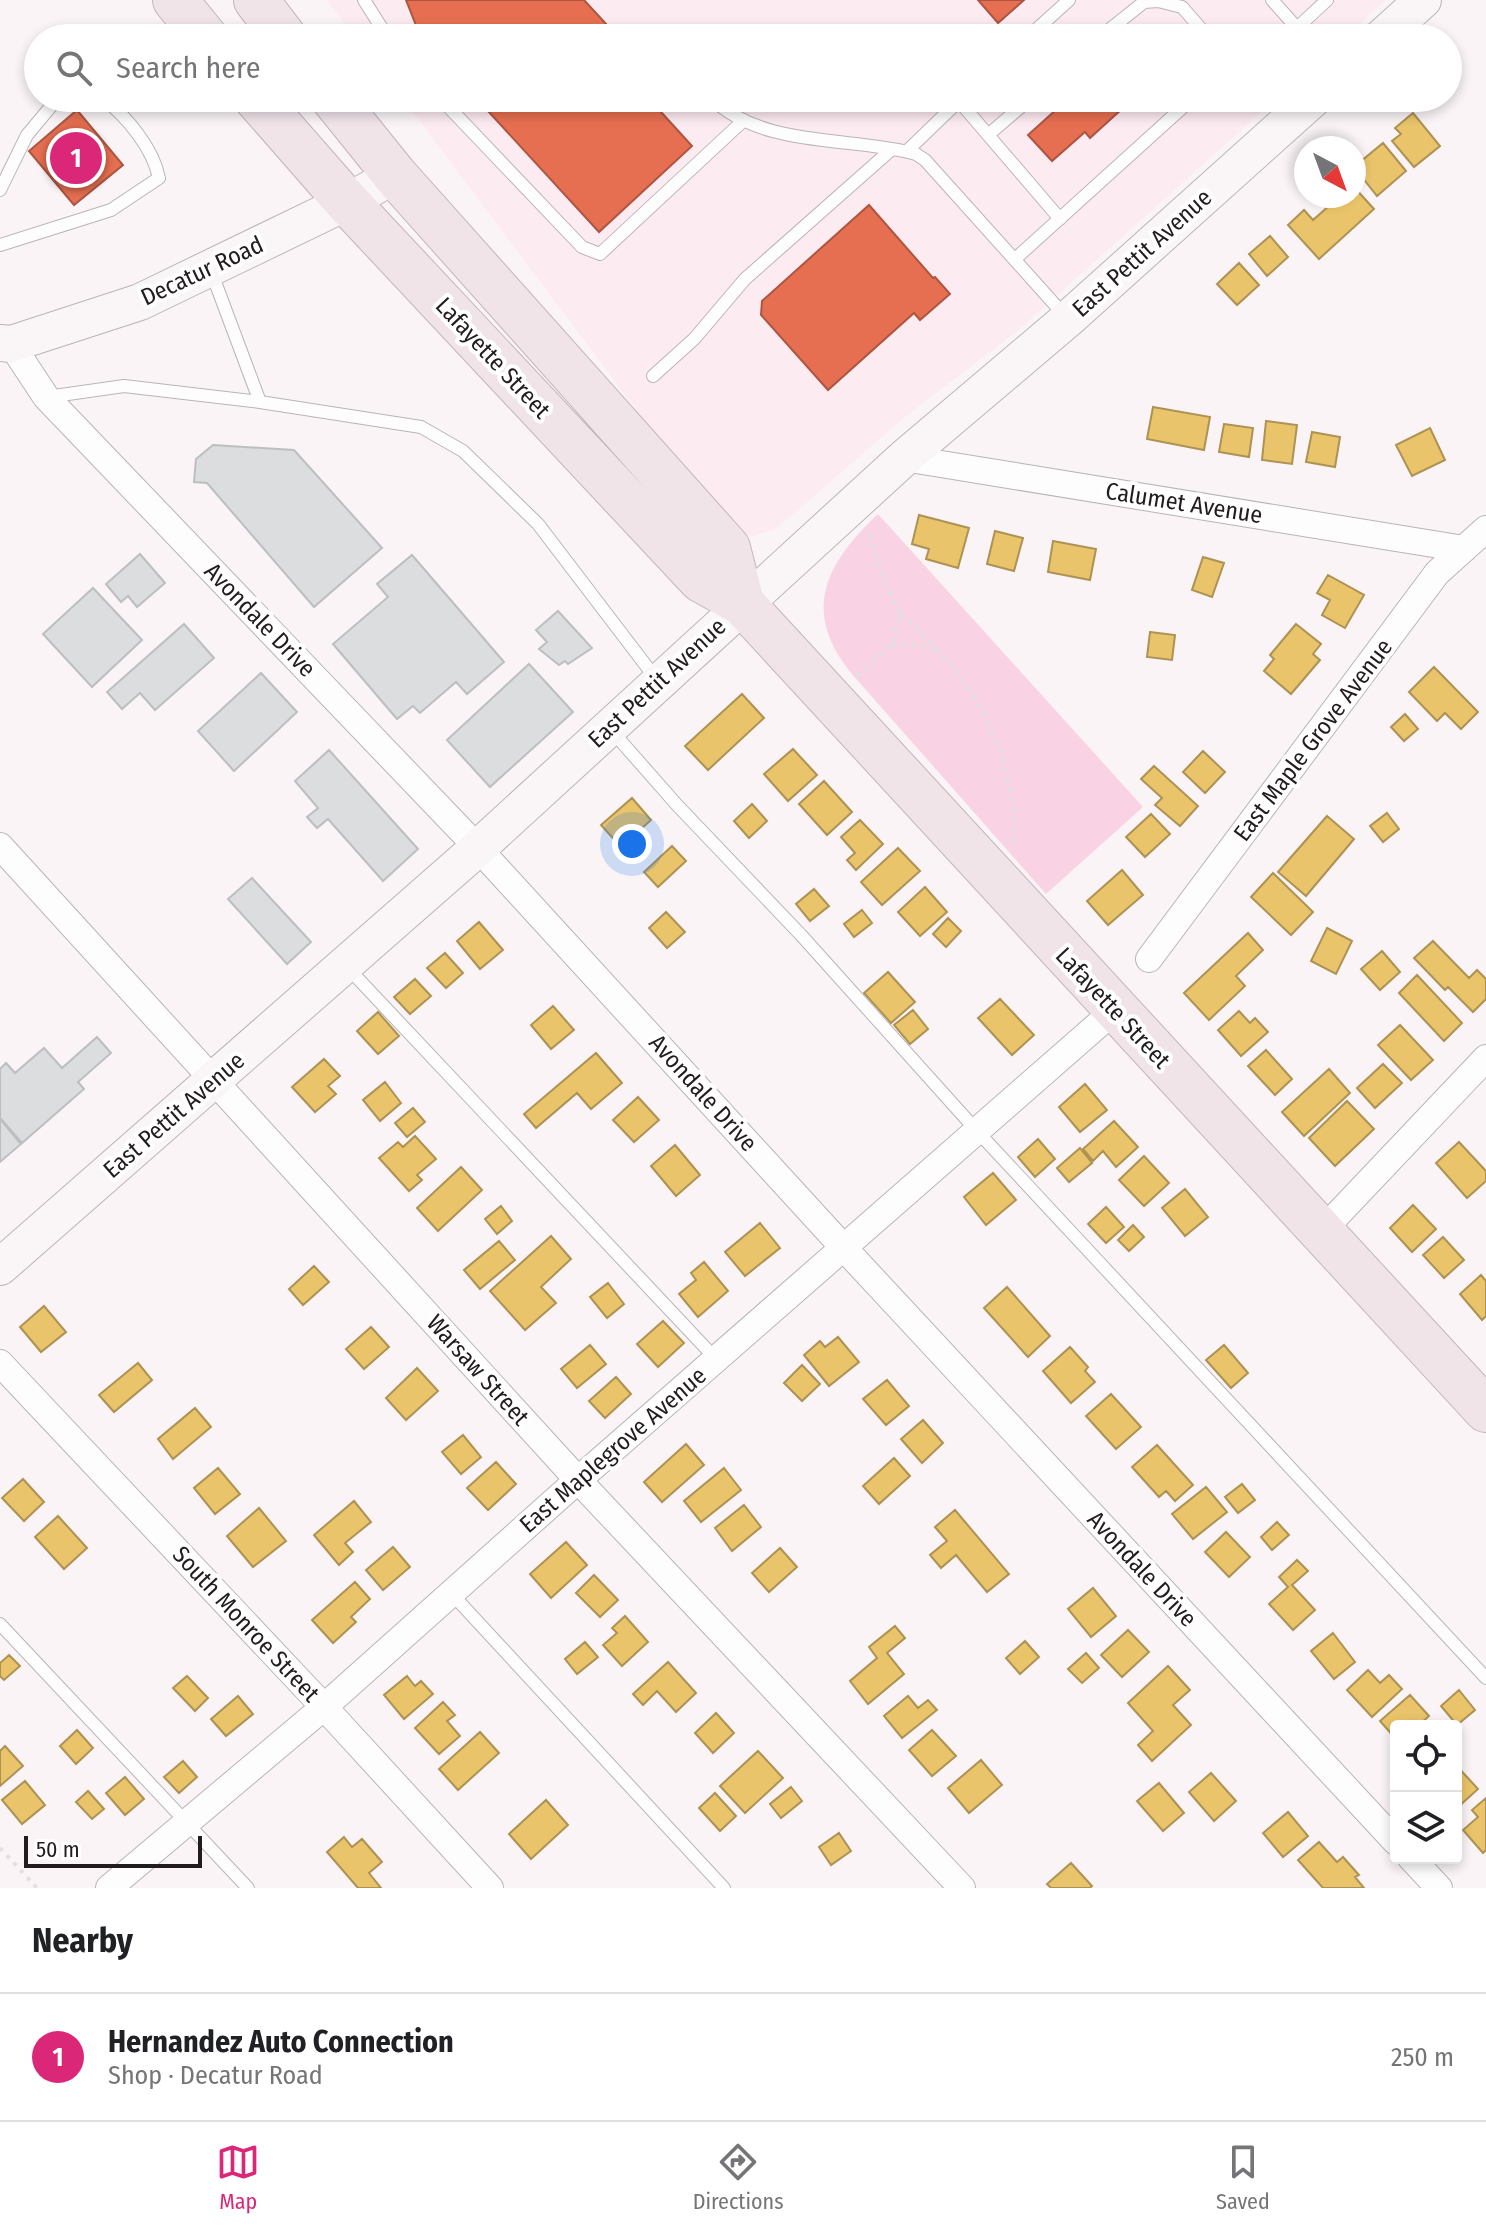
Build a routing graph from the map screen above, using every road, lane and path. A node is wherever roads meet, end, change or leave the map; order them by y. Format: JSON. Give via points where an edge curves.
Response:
{"nodes":[{"id":1,"x":175,"y":0,"type":"edge"},
{"id":2,"x":256,"y":0,"type":"edge"},
{"id":3,"x":364,"y":0,"type":"edge"},
{"id":4,"x":1069,"y":0,"type":"edge"},
{"id":5,"x":1272,"y":0,"type":"edge"},
{"id":6,"x":1327,"y":0,"type":"edge"},
{"id":7,"x":1423,"y":0,"type":"edge"},
{"id":8,"x":195,"y":24,"type":"edge"},
{"id":9,"x":274,"y":24,"type":"edge"},
{"id":10,"x":379,"y":24,"type":"edge"},
{"id":11,"x":1042,"y":24,"type":"edge"},
{"id":12,"x":1116,"y":24,"type":"edge"},
{"id":13,"x":1197,"y":24,"type":"edge"},
{"id":14,"x":1293,"y":24,"type":"edge"},
{"id":15,"x":1301,"y":24,"type":"edge"},
{"id":16,"x":1396,"y":24,"type":"edge"},
{"id":17,"x":46,"y":112,"type":"edge"},
{"id":18,"x":119,"y":112,"type":"edge"},
{"id":19,"x":268,"y":112,"type":"edge"},
{"id":20,"x":344,"y":112,"type":"edge"},
{"id":21,"x":453,"y":112,"type":"edge"},
{"id":22,"x":732,"y":112,"type":"edge"},
{"id":23,"x":948,"y":112,"type":"edge"},
{"id":24,"x":970,"y":112,"type":"edge"},
{"id":25,"x":1015,"y":112,"type":"edge"},
{"id":26,"x":1178,"y":112,"type":"edge"},
{"id":27,"x":1298,"y":112,"type":"edge"},
{"id":28,"x":744,"y":120,"type":"junction"},
{"id":29,"x":988,"y":135,"type":"junction"},
{"id":30,"x":892,"y":149,"type":"junction"},
{"id":31,"x":907,"y":151,"type":"junction"},
{"id":32,"x":395,"y":175,"type":"junction"},
{"id":33,"x":0,"y":190,"type":"edge"},
{"id":34,"x":347,"y":202,"type":"junction"},
{"id":35,"x":1060,"y":219,"type":"junction"},
{"id":36,"x":0,"y":245,"type":"edge"},
{"id":37,"x":1015,"y":259,"type":"junction"},
{"id":38,"x":210,"y":268,"type":"junction"},
{"id":39,"x":1068,"y":319,"type":"junction"},
{"id":40,"x":6,"y":344,"type":"edge"},
{"id":41,"x":653,"y":376,"type":"dead end"},
{"id":42,"x":46,"y":397,"type":"junction"},
{"id":43,"x":260,"y":402,"type":"junction"},
{"id":44,"x":904,"y":458,"type":"junction"},
{"id":45,"x":1486,"y":529,"type":"edge"},
{"id":46,"x":869,"y":534,"type":"dead end"},
{"id":47,"x":1464,"y":549,"type":"junction"},
{"id":48,"x":742,"y":603,"type":"junction"},
{"id":49,"x":900,"y":613,"type":"junction"},
{"id":50,"x":892,"y":645,"type":"junction"},
{"id":51,"x":941,"y":652,"type":"junction"},
{"id":52,"x":857,"y":676,"type":"dead end"},
{"id":53,"x":658,"y":682,"type":"junction"},
{"id":54,"x":609,"y":727,"type":"junction"},
{"id":55,"x":0,"y":846,"type":"edge"},
{"id":56,"x":1012,"y":847,"type":"dead end"},
{"id":57,"x":478,"y":848,"type":"junction"},
{"id":58,"x":1149,"y":959,"type":"dead end"},
{"id":59,"x":345,"y":965,"type":"junction"},
{"id":60,"x":1115,"y":1010,"type":"junction"},
{"id":61,"x":1486,"y":1058,"type":"edge"},
{"id":62,"x":214,"y":1081,"type":"junction"},
{"id":63,"x":977,"y":1131,"type":"junction"},
{"id":64,"x":1321,"y":1232,"type":"junction"},
{"id":65,"x":843,"y":1247,"type":"junction"},
{"id":66,"x":0,"y":1267,"type":"edge"},
{"id":67,"x":716,"y":1359,"type":"junction"},
{"id":68,"x":0,"y":1363,"type":"edge"},
{"id":69,"x":1486,"y":1410,"type":"edge"},
{"id":70,"x":578,"y":1480,"type":"junction"},
{"id":71,"x":451,"y":1593,"type":"junction"},
{"id":72,"x":0,"y":1624,"type":"edge"},
{"id":73,"x":1486,"y":1678,"type":"edge"},
{"id":74,"x":324,"y":1707,"type":"junction"},
{"id":75,"x":187,"y":1822,"type":"junction"},
{"id":76,"x":1390,"y":1836,"type":"edge"},
{"id":77,"x":0,"y":1848,"type":"edge"},
{"id":78,"x":1417,"y":1864,"type":"edge"},
{"id":79,"x":37,"y":1888,"type":"edge"},
{"id":80,"x":109,"y":1888,"type":"edge"},
{"id":81,"x":248,"y":1888,"type":"edge"},
{"id":82,"x":490,"y":1888,"type":"edge"},
{"id":83,"x":724,"y":1888,"type":"edge"},
{"id":84,"x":962,"y":1888,"type":"edge"},
{"id":85,"x":1439,"y":1888,"type":"edge"}],
"edges":[{"from":1,"to":8,"type":"highway"},
{"from":2,"to":9,"type":"highway"},
{"from":3,"to":10,"type":"lane"},
{"from":4,"to":11,"type":"lane"},
{"from":5,"to":14,"type":"lane"},
{"from":6,"to":15,"type":"lane"},
{"from":7,"to":16,"type":"street"},
{"from":12,"to":13,"type":"lane","via":[[1144,2],[1158,1],[1182,7]]},
{"from":17,"to":33,"type":"lane","via":[[27,135]]},
{"from":18,"to":36,"type":"lane","via":[[156,161],[159,178],[111,210]]},
{"from":19,"to":34,"type":"highway","name":"Lafayette Street"},
{"from":20,"to":32,"type":"highway","name":"Lafayette Street"},
{"from":21,"to":28,"type":"lane","via":[[582,247],[600,254]]},
{"from":22,"to":28,"type":"lane"},
{"from":23,"to":31,"type":"lane"},
{"from":24,"to":29,"type":"lane"},
{"from":25,"to":29,"type":"lane"},
{"from":26,"to":35,"type":"lane"},
{"from":27,"to":39,"type":"street","name":"East Pettit Avenue"},
{"from":28,"to":30,"type":"lane","via":[[809,139]]},
{"from":29,"to":35,"type":"lane"},
{"from":30,"to":31,"type":"lane"},
{"from":30,"to":41,"type":"lane","via":[[745,279],[694,339]]},
{"from":31,"to":37,"type":"lane","via":[[925,160]]},
{"from":32,"to":34,"type":"street","name":"Decatur Road"},
{"from":32,"to":48,"type":"highway","name":"Lafayette Street","via":[[728,548]]},
{"from":34,"to":38,"type":"street","name":"Decatur Road"},
{"from":34,"to":48,"type":"highway","name":"Lafayette Street","via":[[701,580]]},
{"from":35,"to":37,"type":"lane"},
{"from":37,"to":39,"type":"lane"},
{"from":38,"to":40,"type":"street","name":"Decatur Road","via":[[140,302]]},
{"from":38,"to":43,"type":"lane"},
{"from":39,"to":44,"type":"street","name":"East Pettit Avenue"},
{"from":40,"to":42,"type":"street","name":"Avondale Drive"},
{"from":42,"to":43,"type":"lane","via":[[124,386]]},
{"from":42,"to":57,"type":"street","name":"Avondale Drive"},
{"from":43,"to":53,"type":"lane","via":[[421,427],[463,451],[538,524]]},
{"from":44,"to":47,"type":"street","name":"Calumet Avenue"},
{"from":44,"to":48,"type":"street","name":"East Pettit Avenue"},
{"from":45,"to":47,"type":"street","name":"East Maple Grove Avenue"},
{"from":46,"to":49,"type":"path"},
{"from":47,"to":58,"type":"street","name":"East Maple Grove Avenue","via":[[1437,573]]},
{"from":48,"to":53,"type":"street","name":"East Pettit Avenue"},
{"from":48,"to":60,"type":"highway","name":"Lafayette Street"},
{"from":49,"to":50,"type":"path"},
{"from":49,"to":51,"type":"path"},
{"from":50,"to":51,"type":"path","via":[[919,644]]},
{"from":50,"to":52,"type":"path"},
{"from":51,"to":56,"type":"path","via":[[981,707],[996,738],[1010,791]]},
{"from":53,"to":54,"type":"street","name":"East Pettit Avenue"},
{"from":54,"to":57,"type":"street","name":"East Pettit Avenue"},
{"from":54,"to":63,"type":"lane"},
{"from":55,"to":62,"type":"street","name":"Warsaw Street"},
{"from":57,"to":59,"type":"street","name":"East Pettit Avenue"},
{"from":57,"to":65,"type":"street","name":"Avondale Drive"},
{"from":59,"to":62,"type":"street","name":"East Pettit Avenue"},
{"from":59,"to":67,"type":"lane"},
{"from":60,"to":63,"type":"street","name":"East Maplegrove Avenue"},
{"from":60,"to":64,"type":"highway","name":"Lafayette Street"},
{"from":61,"to":64,"type":"street"},
{"from":62,"to":66,"type":"street","name":"East Pettit Avenue"},
{"from":62,"to":70,"type":"street","name":"Warsaw Street"},
{"from":63,"to":65,"type":"street","name":"East Maplegrove Avenue"},
{"from":63,"to":73,"type":"lane"},
{"from":64,"to":69,"type":"highway","name":"Lafayette Street"},
{"from":65,"to":67,"type":"street","name":"East Maplegrove Avenue"},
{"from":65,"to":76,"type":"street","name":"Avondale Drive"},
{"from":67,"to":70,"type":"street","name":"East Maplegrove Avenue"},
{"from":68,"to":74,"type":"street","name":"South Monroe Street"},
{"from":70,"to":71,"type":"street","name":"East Maplegrove Avenue"},
{"from":70,"to":84,"type":"street","name":"Warsaw Street"},
{"from":71,"to":74,"type":"street","name":"East Maplegrove Avenue"},
{"from":71,"to":83,"type":"lane"},
{"from":72,"to":75,"type":"lane"},
{"from":74,"to":75,"type":"street","name":"East Maplegrove Avenue"},
{"from":74,"to":82,"type":"street","name":"South Monroe Street"},
{"from":75,"to":80,"type":"street","name":"East Maplegrove Avenue"},
{"from":75,"to":81,"type":"lane"},
{"from":77,"to":79,"type":"path"},
{"from":78,"to":85,"type":"street"}]}
